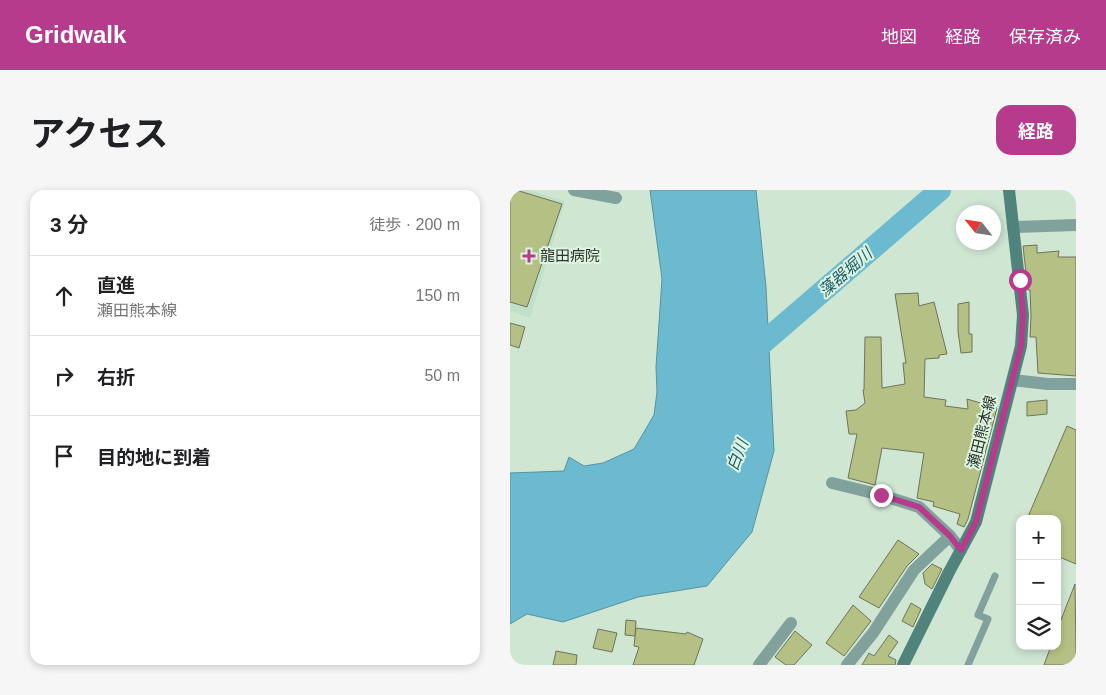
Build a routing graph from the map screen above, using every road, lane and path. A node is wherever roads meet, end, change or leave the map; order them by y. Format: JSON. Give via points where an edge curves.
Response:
{"nodes":[{"id":1,"x":574,"y":190,"type":"edge"},
{"id":2,"x":1009,"y":190,"type":"edge"},
{"id":3,"x":616,"y":198,"type":"dead end"},
{"id":4,"x":1076,"y":225,"type":"edge"},
{"id":5,"x":1013,"y":227,"type":"junction"},
{"id":6,"x":1013,"y":380,"type":"junction"},
{"id":7,"x":1076,"y":384,"type":"edge"},
{"id":8,"x":832,"y":484,"type":"dead end"},
{"id":9,"x":950,"y":536,"type":"junction"},
{"id":10,"x":961,"y":550,"type":"junction"},
{"id":11,"x":995,"y":576,"type":"dead end"},
{"id":12,"x":791,"y":623,"type":"dead end"},
{"id":13,"x":760,"y":665,"type":"edge"},
{"id":14,"x":847,"y":665,"type":"edge"},
{"id":15,"x":903,"y":665,"type":"edge"},
{"id":16,"x":968,"y":665,"type":"edge"}],
"edges":[{"from":1,"to":3,"type":"street"},
{"from":2,"to":5,"type":"main road","name":"瀬田熊本線"},
{"from":4,"to":5,"type":"street"},
{"from":5,"to":6,"type":"main road","name":"瀬田熊本線","via":[[1023,315],[1021,346]]},
{"from":6,"to":7,"type":"street"},
{"from":6,"to":10,"type":"main road","name":"瀬田熊本線","via":[[976,522]]},
{"from":8,"to":9,"type":"street","via":[[919,507]]},
{"from":9,"to":10,"type":"street"},
{"from":9,"to":14,"type":"street","via":[[914,570],[873,633]]},
{"from":10,"to":15,"type":"main road","name":"瀬田熊本線"},
{"from":11,"to":16,"type":"lane","via":[[978,615],[988,618]]},
{"from":12,"to":13,"type":"street"}]}
